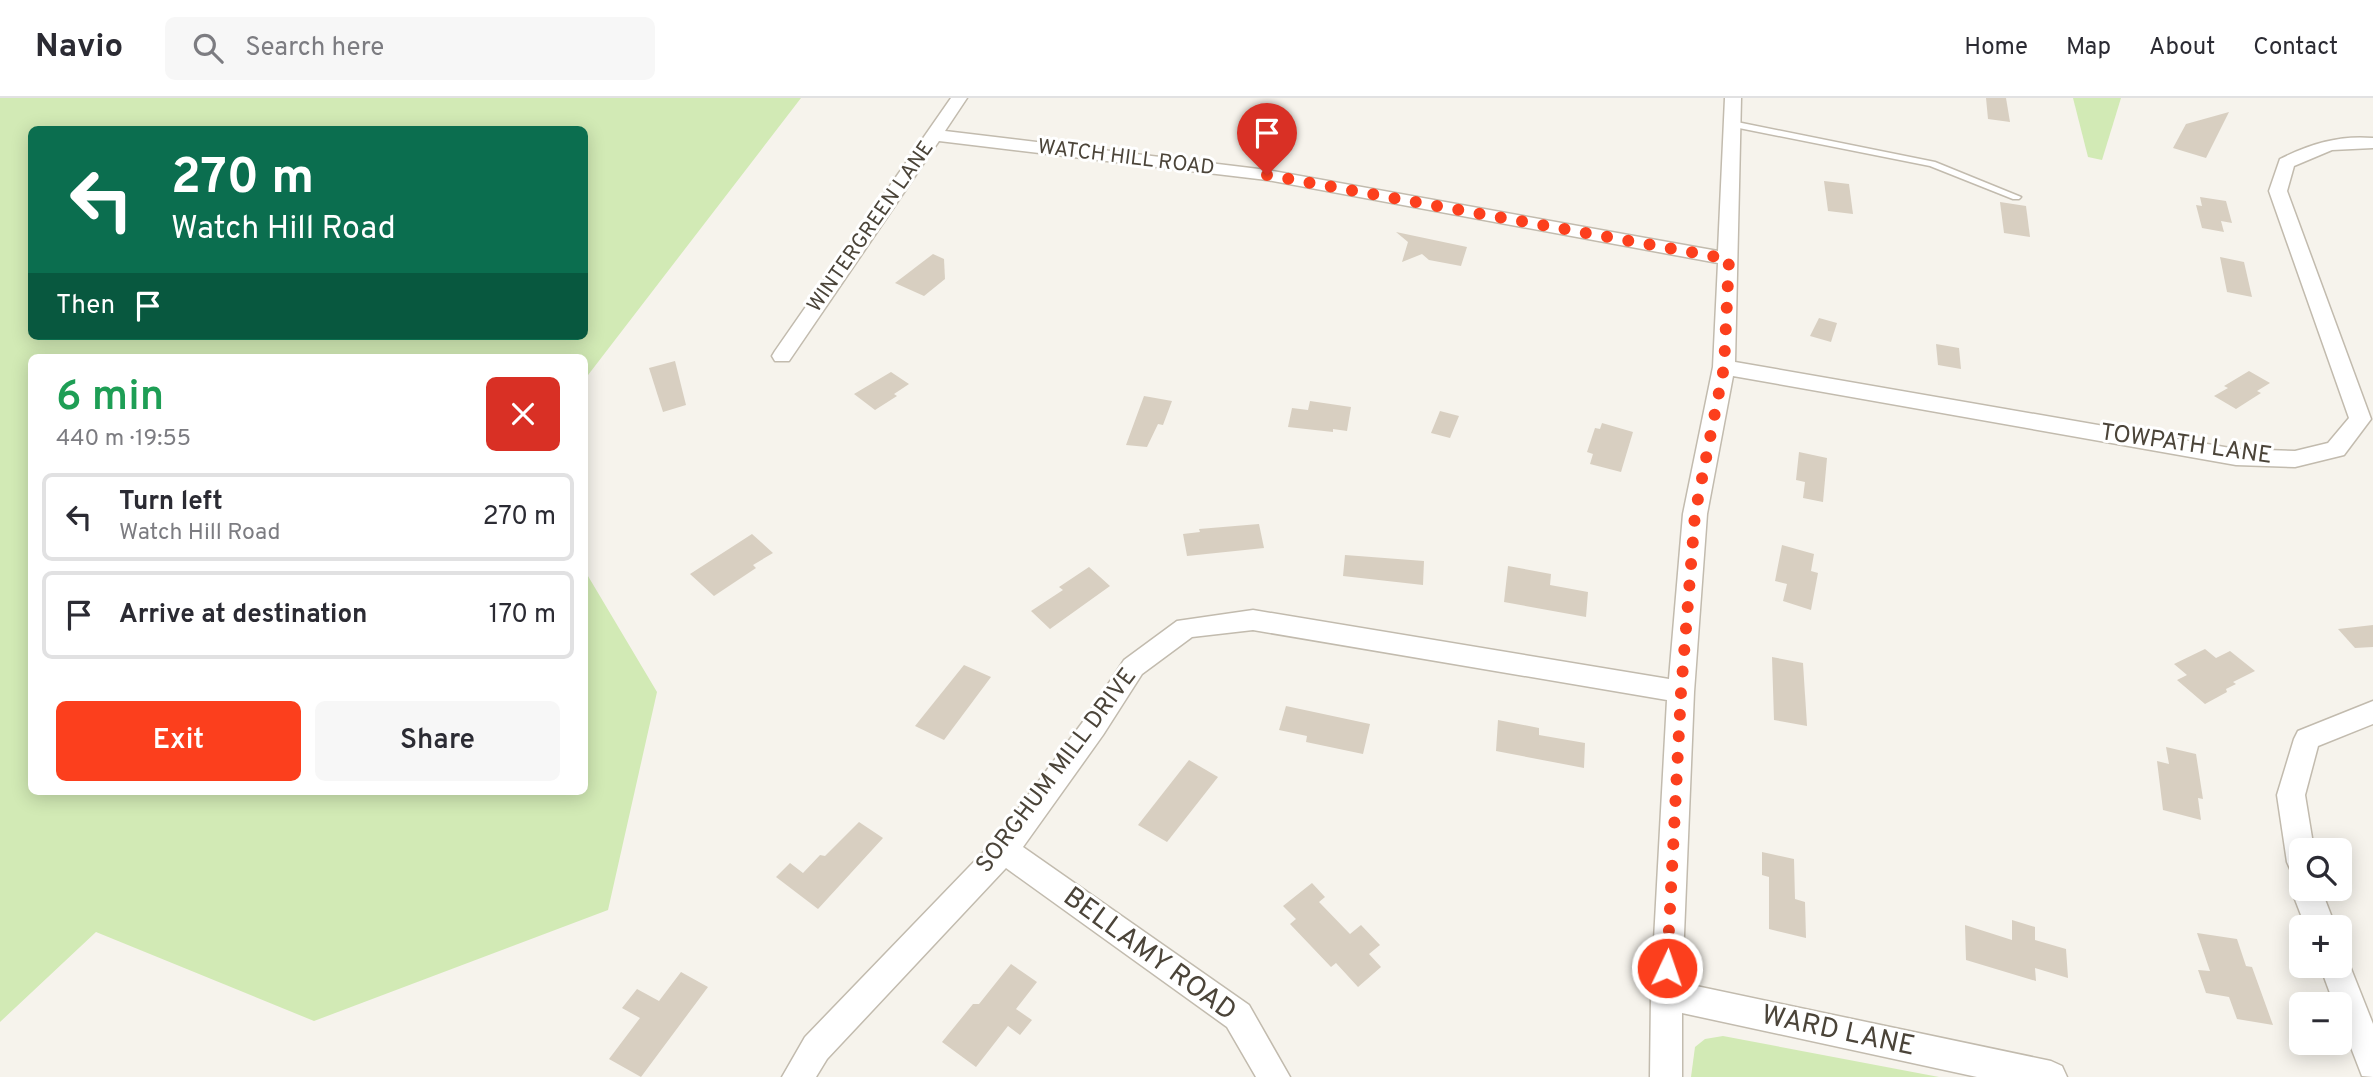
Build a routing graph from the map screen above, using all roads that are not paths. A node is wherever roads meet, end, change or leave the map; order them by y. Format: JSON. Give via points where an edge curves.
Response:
{"nodes":[{"id":1,"x":959,"y":98,"type":"edge"},
{"id":2,"x":1733,"y":98,"type":"edge"},
{"id":3,"x":1732,"y":124,"type":"junction"},
{"id":4,"x":935,"y":135,"type":"junction"},
{"id":5,"x":2373,"y":143,"type":"edge"},
{"id":6,"x":2016,"y":198,"type":"dead end"},
{"id":7,"x":1729,"y":259,"type":"junction"},
{"id":8,"x":782,"y":356,"type":"dead end"},
{"id":9,"x":1724,"y":367,"type":"junction"},
{"id":10,"x":1681,"y":692,"type":"junction"},
{"id":11,"x":2373,"y":712,"type":"edge"},
{"id":12,"x":2297,"y":838,"type":"edge"},
{"id":13,"x":1004,"y":850,"type":"junction"},
{"id":14,"x":2340,"y":978,"type":"edge"},
{"id":15,"x":1666,"y":995,"type":"junction"},
{"id":16,"x":2373,"y":1065,"type":"edge"},
{"id":17,"x":798,"y":1077,"type":"edge"},
{"id":18,"x":1274,"y":1077,"type":"edge"},
{"id":19,"x":1666,"y":1077,"type":"edge"},
{"id":20,"x":2051,"y":1077,"type":"edge"}],
"edges":[{"from":1,"to":4,"type":"street","name":"WINTERGREEN LANE"},
{"from":2,"to":3,"type":"street"},
{"from":3,"to":6,"type":"lane","via":[[1932,164]]},
{"from":3,"to":7,"type":"street"},
{"from":4,"to":7,"type":"street","name":"WATCH HILL ROAD","via":[[1267,175]]},
{"from":4,"to":8,"type":"street","name":"WINTERGREEN LANE"},
{"from":5,"to":9,"type":"street","name":"TOWPATH LANE","via":[[2315,147],[2286,163],[2278,191],[2360,419],[2336,449],[2295,459],[2236,457]]},
{"from":7,"to":9,"type":"street"},
{"from":9,"to":10,"type":"street","via":[[1695,514]]},
{"from":10,"to":13,"type":"street","name":"SORGHUM MILL DRIVE","via":[[1253,620],[1186,628],[1133,667]]},
{"from":10,"to":15,"type":"street"},
{"from":11,"to":12,"type":"street","via":[[2307,739],[2291,795]]},
{"from":13,"to":17,"type":"street","name":"SORGHUM MILL DRIVE","via":[[816,1048]]},
{"from":13,"to":18,"type":"street","name":"BELLAMY ROAD","via":[[1238,1016]]},
{"from":14,"to":16,"type":"street"},
{"from":15,"to":19,"type":"street"},
{"from":15,"to":20,"type":"street","name":"WARD LANE"}]}
